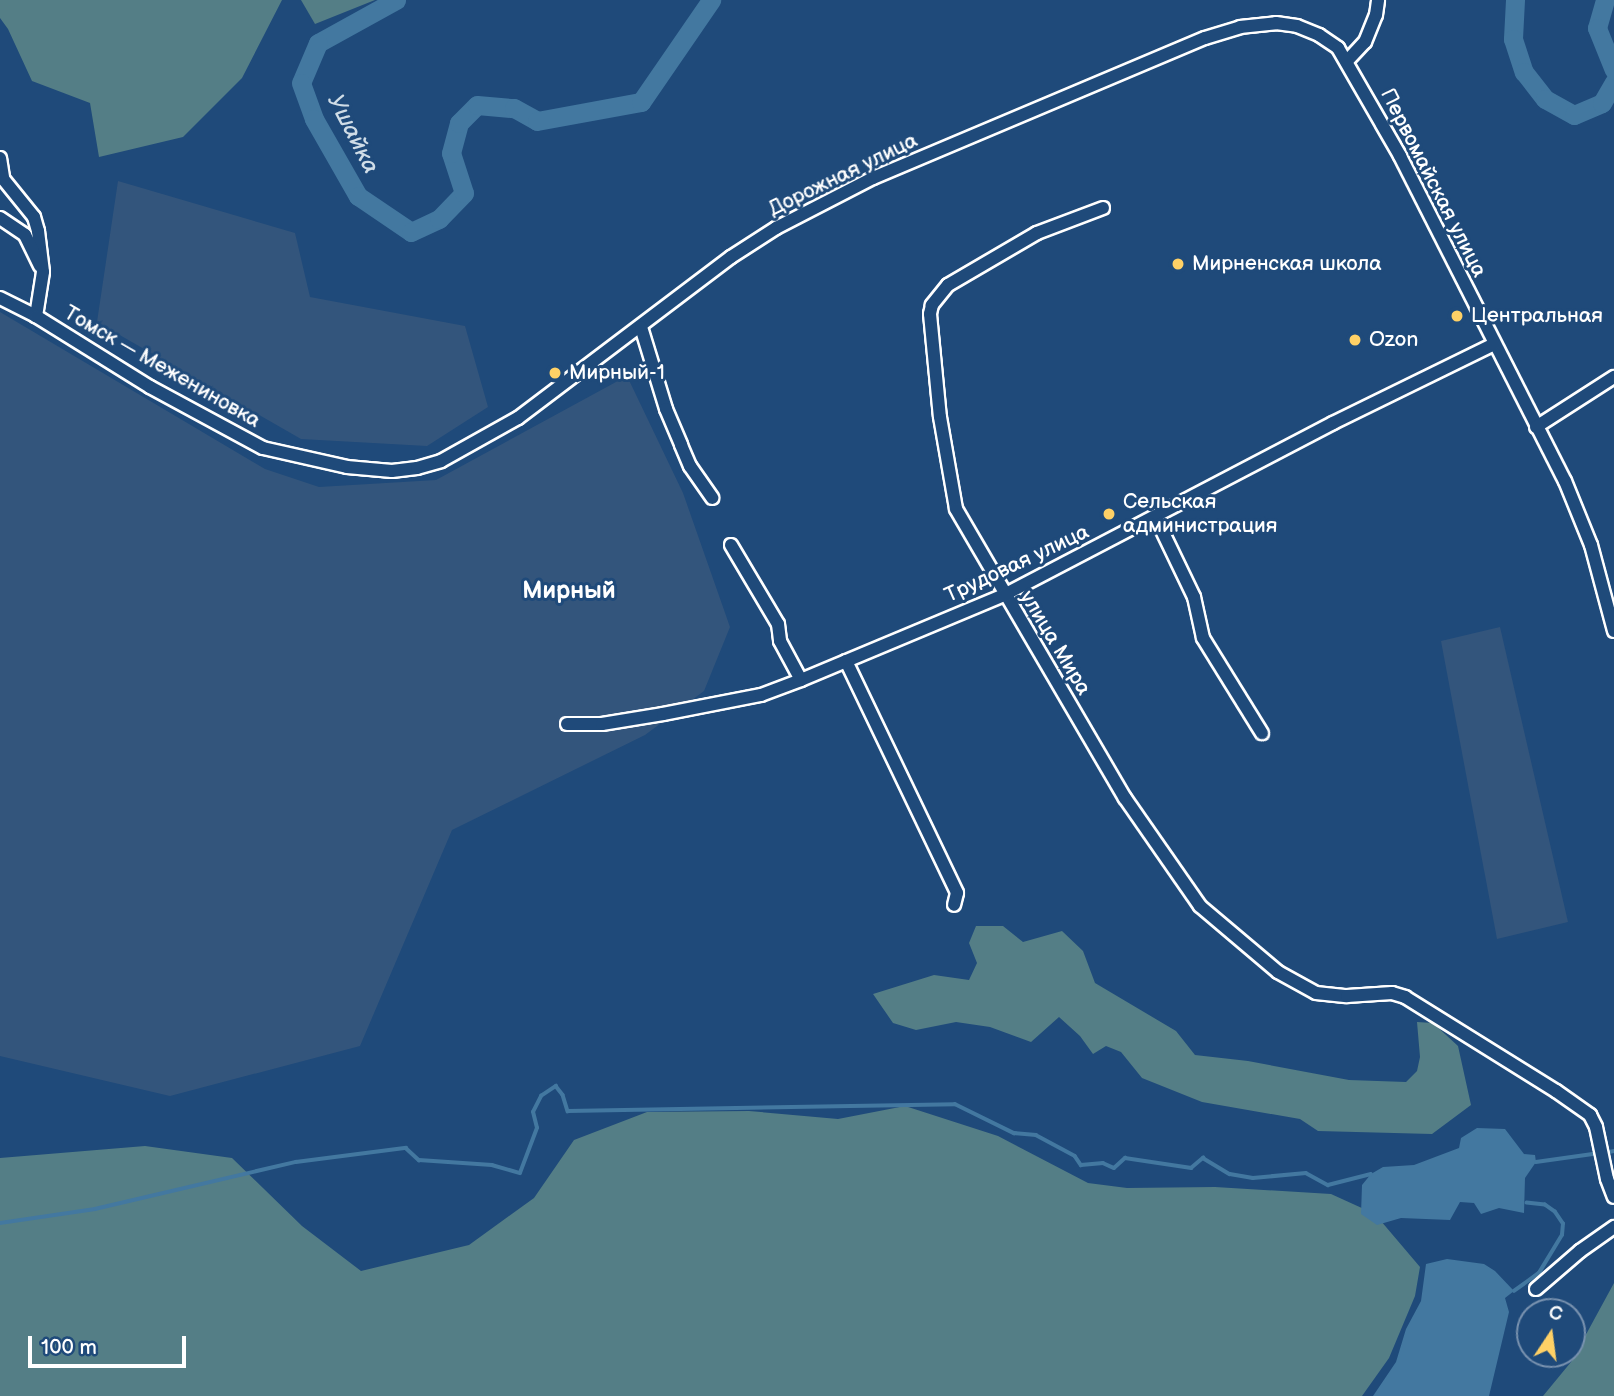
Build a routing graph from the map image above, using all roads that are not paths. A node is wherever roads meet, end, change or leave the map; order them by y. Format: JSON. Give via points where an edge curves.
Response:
{"nodes":[{"id":1,"x":1378,"y":0,"type":"edge"},
{"id":2,"x":1348,"y":60,"type":"junction"},
{"id":3,"x":0,"y":158,"type":"edge"},
{"id":4,"x":1,"y":177,"type":"edge"},
{"id":5,"x":1103,"y":208,"type":"dead end"},
{"id":6,"x":0,"y":218,"type":"edge"},
{"id":7,"x":43,"y":272,"type":"junction"},
{"id":8,"x":0,"y":298,"type":"edge"},
{"id":9,"x":36,"y":316,"type":"junction"},
{"id":10,"x":641,"y":327,"type":"junction"},
{"id":11,"x":1494,"y":344,"type":"junction"},
{"id":12,"x":1614,"y":377,"type":"edge"},
{"id":13,"x":1536,"y":427,"type":"junction"},
{"id":14,"x":392,"y":471,"type":"joint"},
{"id":15,"x":712,"y":498,"type":"dead end"},
{"id":16,"x":1156,"y":518,"type":"junction"},
{"id":17,"x":731,"y":545,"type":"dead end"},
{"id":18,"x":1004,"y":595,"type":"junction"},
{"id":19,"x":1614,"y":631,"type":"edge"},
{"id":20,"x":846,"y":661,"type":"junction"},
{"id":21,"x":801,"y":680,"type":"junction"},
{"id":22,"x":567,"y":724,"type":"dead end"},
{"id":23,"x":1262,"y":733,"type":"dead end"},
{"id":24,"x":954,"y":905,"type":"dead end"},
{"id":25,"x":1614,"y":1197,"type":"edge"},
{"id":26,"x":1614,"y":1227,"type":"edge"},
{"id":27,"x":1536,"y":1289,"type":"dead end"}],
"edges":[{"from":1,"to":2,"type":"street","via":[[1365,41]]},
{"from":2,"to":10,"type":"street","name":"Дорожная улица","via":[[1319,35],[1276,23],[1240,27],[1205,38],[873,178],[776,228]]},
{"from":2,"to":11,"type":"street","name":"Первомайская улица"},
{"from":3,"to":4,"type":"street"},
{"from":4,"to":7,"type":"street","via":[[34,217]]},
{"from":5,"to":18,"type":"street","name":"улица Мира","via":[[1026,239],[948,285],[932,305],[940,417],[956,509]]},
{"from":6,"to":7,"type":"street","via":[[25,235]]},
{"from":7,"to":9,"type":"street"},
{"from":8,"to":9,"type":"street","name":"Томск — Межениновка"},
{"from":9,"to":14,"type":"street","name":"Томск — Межениновка","via":[[150,387],[263,448],[318,463]]},
{"from":10,"to":14,"type":"street","name":"Дорожная улица","via":[[518,418],[442,461]]},
{"from":10,"to":15,"type":"street","via":[[676,433],[690,466]]},
{"from":11,"to":13,"type":"street","name":"Первомайская улица"},
{"from":11,"to":16,"type":"street","name":"Трудовая улица","via":[[1332,423]]},
{"from":12,"to":13,"type":"street"},
{"from":13,"to":19,"type":"street","name":"Первомайская улица","via":[[1591,545]]},
{"from":16,"to":18,"type":"street","name":"Трудовая улица"},
{"from":16,"to":23,"type":"street","via":[[1194,597],[1203,638]]},
{"from":17,"to":21,"type":"street","via":[[778,624],[780,641]]},
{"from":18,"to":20,"type":"street","name":"Трудовая улица"},
{"from":18,"to":25,"type":"street","name":"улица Мира","via":[[1125,798],[1200,906],[1278,972],[1316,993],[1405,997],[1590,1115]]},
{"from":20,"to":21,"type":"street","name":"Трудовая улица"},
{"from":20,"to":24,"type":"street","via":[[957,893]]},
{"from":21,"to":22,"type":"street","name":"Трудовая улица","via":[[761,695],[676,712],[602,724]]},
{"from":26,"to":27,"type":"street"}]}
